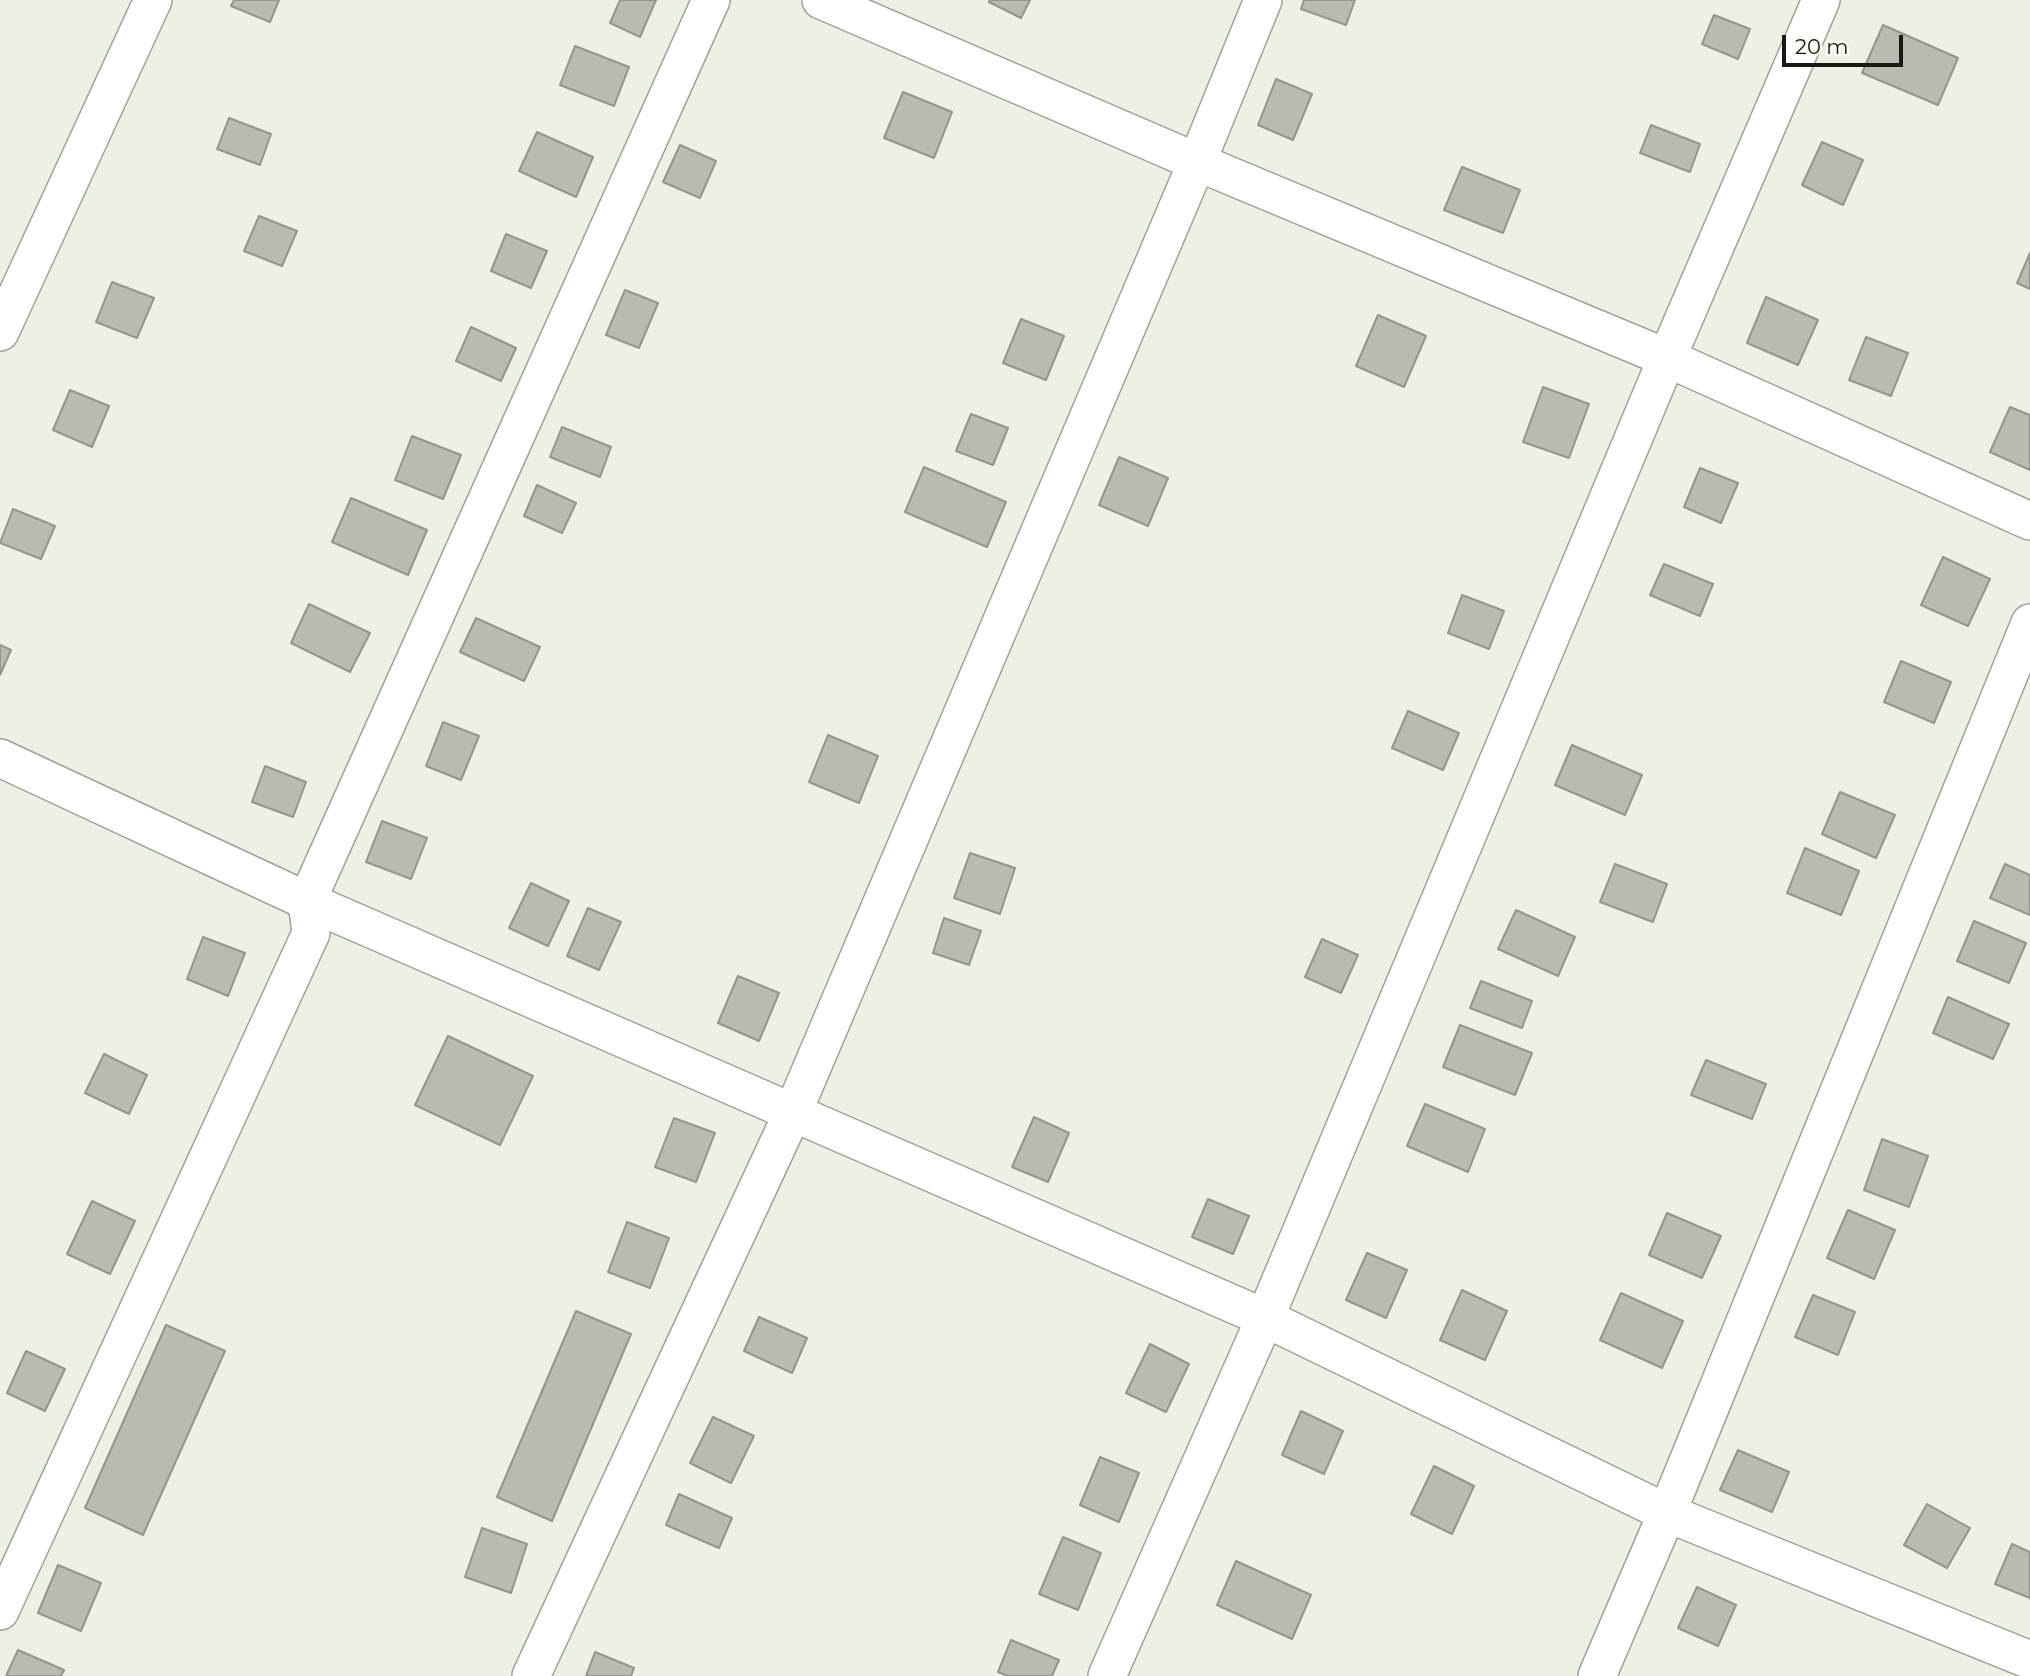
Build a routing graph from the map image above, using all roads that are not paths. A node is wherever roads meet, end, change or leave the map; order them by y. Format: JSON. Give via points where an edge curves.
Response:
{"nodes":[{"id":1,"x":153,"y":0,"type":"edge"},
{"id":2,"x":711,"y":0,"type":"edge"},
{"id":3,"x":821,"y":0,"type":"edge"},
{"id":4,"x":1263,"y":0,"type":"edge"},
{"id":5,"x":1821,"y":0,"type":"edge"},
{"id":6,"x":1197,"y":162,"type":"junction"},
{"id":7,"x":0,"y":332,"type":"edge"},
{"id":8,"x":1667,"y":358,"type":"junction"},
{"id":9,"x":2030,"y":521,"type":"edge"},
{"id":10,"x":2030,"y":623,"type":"edge"},
{"id":11,"x":0,"y":758,"type":"edge"},
{"id":12,"x":307,"y":901,"type":"junction"},
{"id":13,"x":793,"y":1112,"type":"junction"},
{"id":14,"x":1265,"y":1318,"type":"junction"},
{"id":15,"x":1667,"y":1513,"type":"junction"},
{"id":16,"x":0,"y":1611,"type":"edge"},
{"id":17,"x":2030,"y":1660,"type":"edge"},
{"id":18,"x":531,"y":1676,"type":"edge"},
{"id":19,"x":1107,"y":1676,"type":"edge"},
{"id":20,"x":1597,"y":1676,"type":"edge"}],
"edges":[{"from":1,"to":7,"type":"street"},
{"from":2,"to":12,"type":"street"},
{"from":3,"to":6,"type":"street"},
{"from":4,"to":6,"type":"street"},
{"from":5,"to":8,"type":"street"},
{"from":6,"to":8,"type":"street"},
{"from":6,"to":13,"type":"street"},
{"from":8,"to":9,"type":"street"},
{"from":8,"to":14,"type":"street"},
{"from":10,"to":15,"type":"street"},
{"from":11,"to":12,"type":"street"},
{"from":12,"to":13,"type":"street"},
{"from":12,"to":16,"type":"street","via":[[311,933]]},
{"from":13,"to":14,"type":"street"},
{"from":13,"to":18,"type":"street"},
{"from":14,"to":15,"type":"street"},
{"from":14,"to":19,"type":"street"},
{"from":15,"to":17,"type":"street"},
{"from":15,"to":20,"type":"street"}]}
